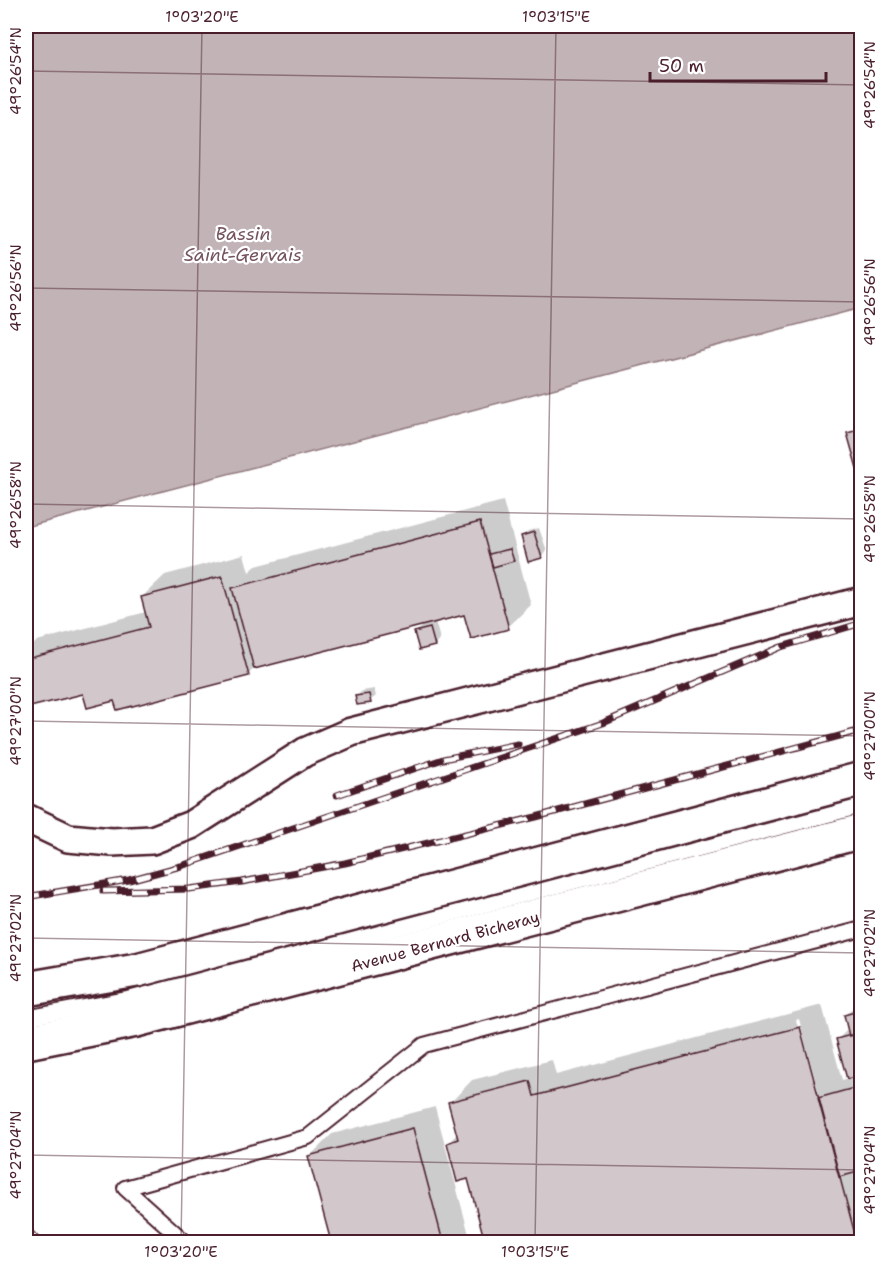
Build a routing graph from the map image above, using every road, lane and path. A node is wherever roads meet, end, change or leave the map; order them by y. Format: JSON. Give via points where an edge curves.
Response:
{"nodes":[{"id":1,"x":861,"y":601,"type":"edge"},
{"id":2,"x":861,"y":779,"type":"edge"},
{"id":3,"x":861,"y":806,"type":"edge"},
{"id":4,"x":26,"y":818,"type":"edge"},
{"id":5,"x":861,"y":831,"type":"edge"},
{"id":6,"x":861,"y":929,"type":"edge"},
{"id":7,"x":26,"y":989,"type":"edge"},
{"id":8,"x":26,"y":1018,"type":"edge"},
{"id":9,"x":26,"y":1042,"type":"edge"},
{"id":10,"x":185,"y":1242,"type":"edge"}],
"edges":[{"from":1,"to":4,"type":"street","via":[[351,732],[305,752],[191,825],[152,840],[68,838]]},
{"from":2,"to":7,"type":"main road","via":[[136,970]]},
{"from":3,"to":8,"type":"lane","via":[[140,996]]},
{"from":5,"to":9,"type":"main road","name":"Avenue Bernard Bicheray","via":[[136,1020]]},
{"from":6,"to":10,"type":"lane","via":[[424,1044],[309,1137],[125,1188]]}]}
